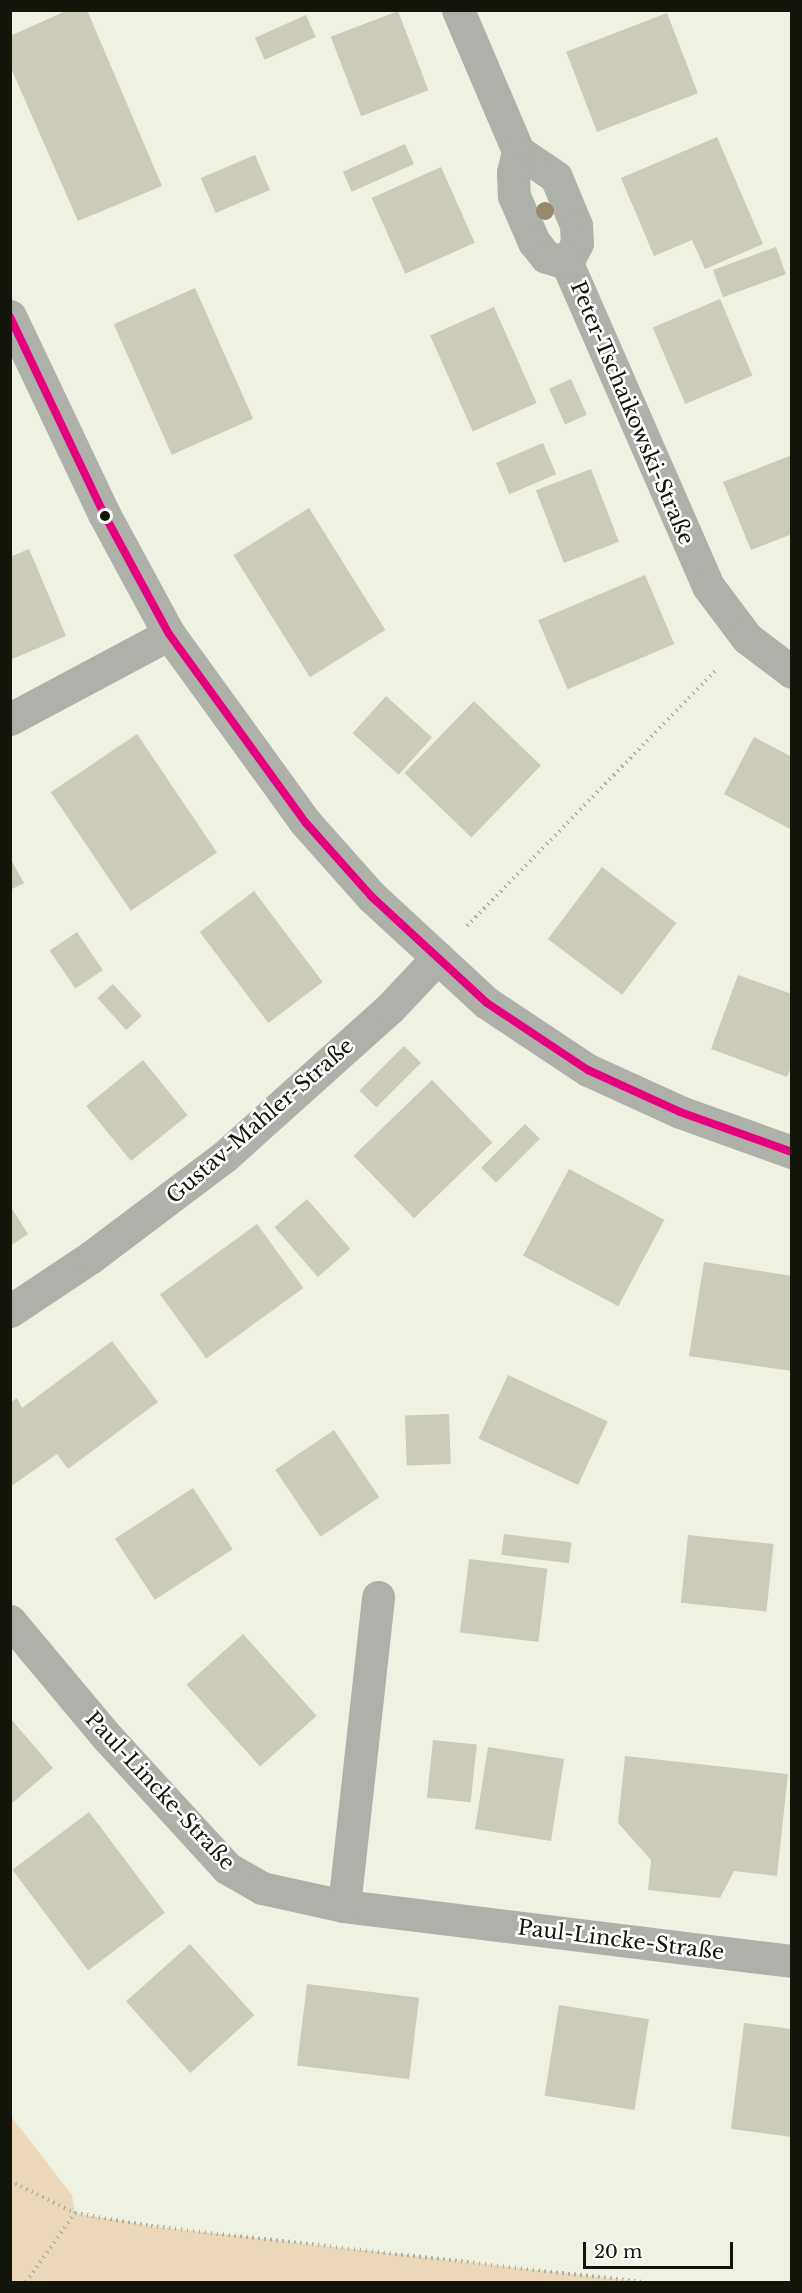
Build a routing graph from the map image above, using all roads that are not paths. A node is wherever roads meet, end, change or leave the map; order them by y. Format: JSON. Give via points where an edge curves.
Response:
{"nodes":[{"id":1,"x":458,"y":10,"type":"edge"},
{"id":2,"x":518,"y":150,"type":"junction"},
{"id":3,"x":567,"y":263,"type":"junction"},
{"id":4,"x":10,"y":316,"type":"edge"},
{"id":5,"x":169,"y":634,"type":"junction"},
{"id":6,"x":792,"y":672,"type":"edge"},
{"id":7,"x":10,"y":719,"type":"edge"},
{"id":8,"x":438,"y":957,"type":"junction"},
{"id":9,"x":792,"y":1152,"type":"edge"},
{"id":10,"x":10,"y":1311,"type":"edge"},
{"id":11,"x":378,"y":1597,"type":"dead end"},
{"id":12,"x":10,"y":1621,"type":"edge"},
{"id":13,"x":344,"y":1906,"type":"junction"},
{"id":14,"x":792,"y":1961,"type":"edge"}],
"edges":[{"from":1,"to":2,"type":"street"},
{"from":2,"to":3,"type":"street","via":[[513,172],[514,196],[530,233],[546,256]]},
{"from":2,"to":3,"type":"street","name":"Peter-Tschaikowski-Straße","via":[[556,177],[576,225],[577,243]]},
{"from":3,"to":6,"type":"street","name":"Peter-Tschaikowski-Straße","via":[[708,586],[747,638]]},
{"from":4,"to":5,"type":"street","via":[[105,514]]},
{"from":5,"to":7,"type":"street"},
{"from":5,"to":8,"type":"street","via":[[306,823],[372,897]]},
{"from":8,"to":9,"type":"street","via":[[487,1003],[588,1070],[680,1112]]},
{"from":8,"to":10,"type":"street","name":"Gustav-Mahler-Straße","via":[[389,1009],[225,1156],[91,1257]]},
{"from":11,"to":13,"type":"street"},
{"from":12,"to":13,"type":"street","name":"Paul-Lincke-Straße","via":[[108,1738],[227,1868],[262,1888]]},
{"from":13,"to":14,"type":"street","name":"Paul-Lincke-Straße"}]}
